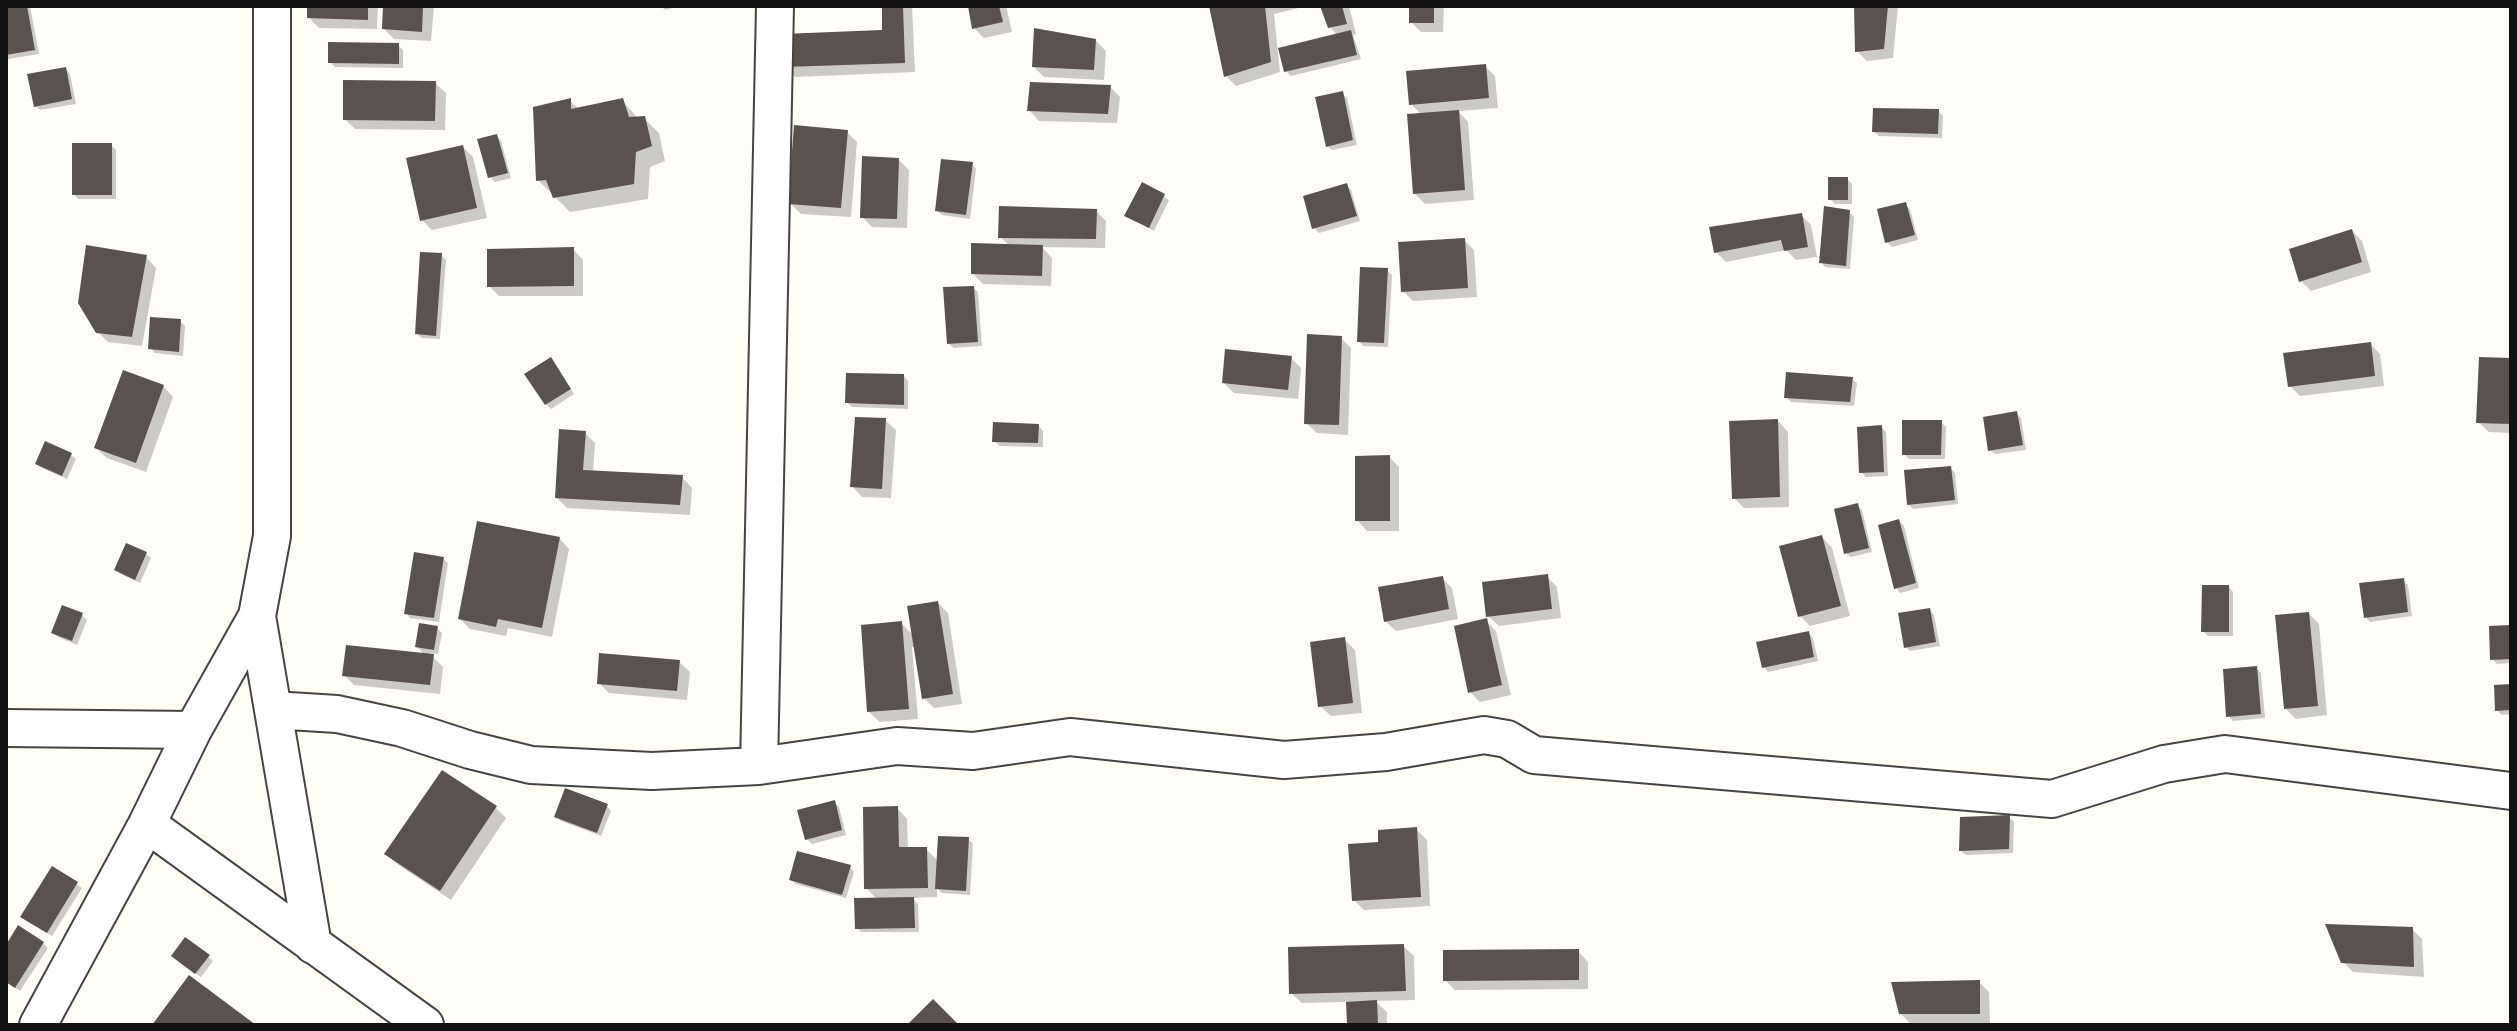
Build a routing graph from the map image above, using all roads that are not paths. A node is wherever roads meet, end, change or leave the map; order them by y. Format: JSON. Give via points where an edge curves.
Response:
{"nodes":[{"id":1,"x":272,"y":6,"type":"edge"},
{"id":2,"x":775,"y":6,"type":"edge"},
{"id":3,"x":257,"y":616,"type":"junction"},
{"id":4,"x":273,"y":710,"type":"junction"},
{"id":5,"x":6,"y":728,"type":"edge"},
{"id":6,"x":193,"y":730,"type":"junction"},
{"id":7,"x":759,"y":766,"type":"junction"},
{"id":8,"x":2511,"y":791,"type":"edge"},
{"id":9,"x":147,"y":824,"type":"junction"},
{"id":10,"x":313,"y":945,"type":"junction"},
{"id":11,"x":38,"y":1025,"type":"edge"},
{"id":12,"x":425,"y":1025,"type":"edge"}],
"edges":[{"from":1,"to":3,"type":"street","via":[[272,536]]},
{"from":2,"to":7,"type":"street"},
{"from":3,"to":4,"type":"street"},
{"from":3,"to":6,"type":"street"},
{"from":4,"to":7,"type":"street","via":[[337,714],[531,765],[652,771]]},
{"from":4,"to":10,"type":"street"},
{"from":5,"to":6,"type":"street"},
{"from":6,"to":9,"type":"street"},
{"from":7,"to":8,"type":"street","via":[[897,746],[973,751],[1070,737],[1284,760],[1386,752],[1484,735],[1507,739],[1534,755],[2052,799],[2164,764],[2225,754]]},
{"from":9,"to":10,"type":"street"},
{"from":9,"to":11,"type":"street"},
{"from":10,"to":12,"type":"street"}]}
